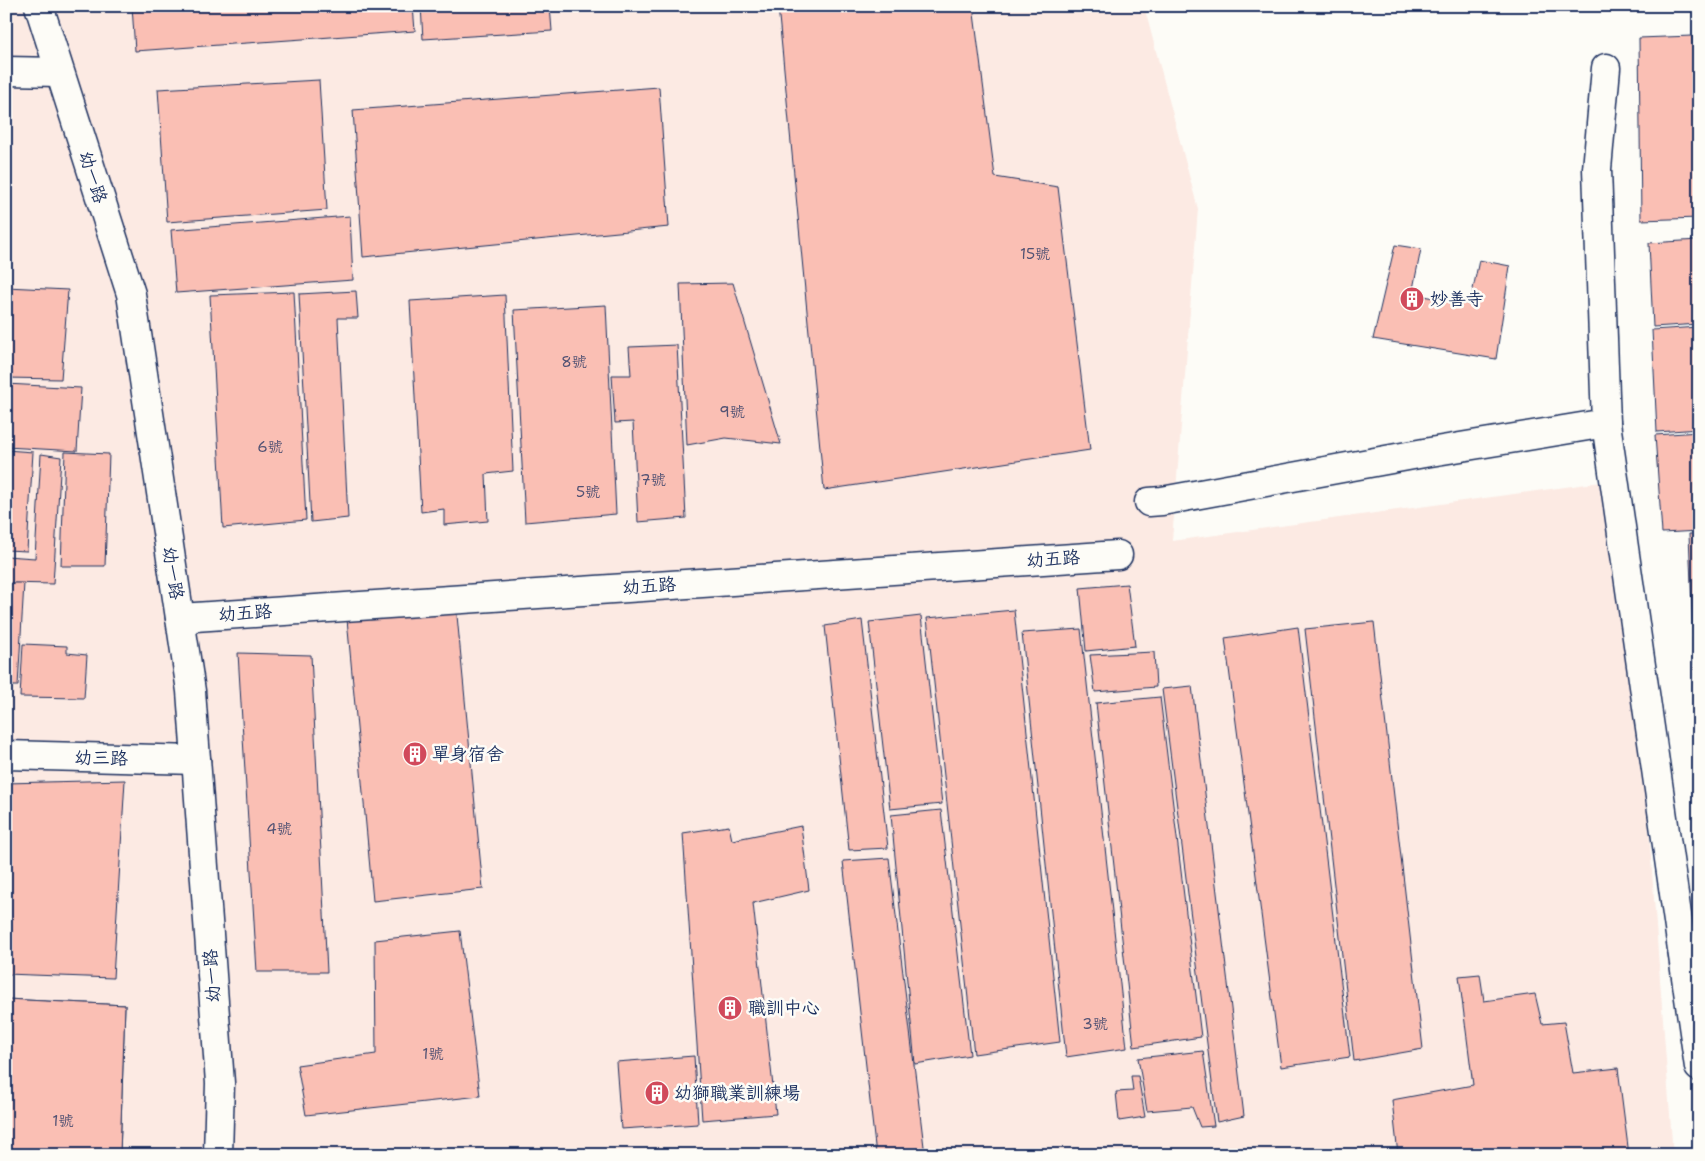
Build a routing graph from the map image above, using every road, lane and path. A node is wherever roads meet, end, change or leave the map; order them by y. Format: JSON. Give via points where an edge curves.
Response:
{"nodes":[{"id":1,"x":39,"y":6,"type":"edge"},
{"id":2,"x":1606,"y":68,"type":"dead end"},
{"id":3,"x":6,"y":71,"type":"edge"},
{"id":4,"x":59,"y":72,"type":"junction"},
{"id":5,"x":1606,"y":424,"type":"junction"},
{"id":6,"x":1149,"y":502,"type":"dead end"},
{"id":7,"x":1118,"y":555,"type":"dead end"},
{"id":8,"x":180,"y":618,"type":"junction"},
{"id":9,"x":6,"y":755,"type":"edge"},
{"id":10,"x":196,"y":760,"type":"junction"},
{"id":11,"x":1699,"y":1068,"type":"edge"},
{"id":12,"x":218,"y":1155,"type":"edge"}],
"edges":[{"from":1,"to":4,"type":"street","name":"幼一路"},
{"from":2,"to":5,"type":"street","via":[[1597,169]]},
{"from":3,"to":4,"type":"street"},
{"from":4,"to":8,"type":"street","name":"幼一路","via":[[131,294]]},
{"from":5,"to":6,"type":"street"},
{"from":5,"to":11,"type":"street"},
{"from":7,"to":8,"type":"street","name":"幼五路"},
{"from":8,"to":10,"type":"street","name":"幼一路","via":[[191,691]]},
{"from":9,"to":10,"type":"street","name":"幼三路"},
{"from":10,"to":12,"type":"street","name":"幼一路","via":[[220,1083]]}]}
